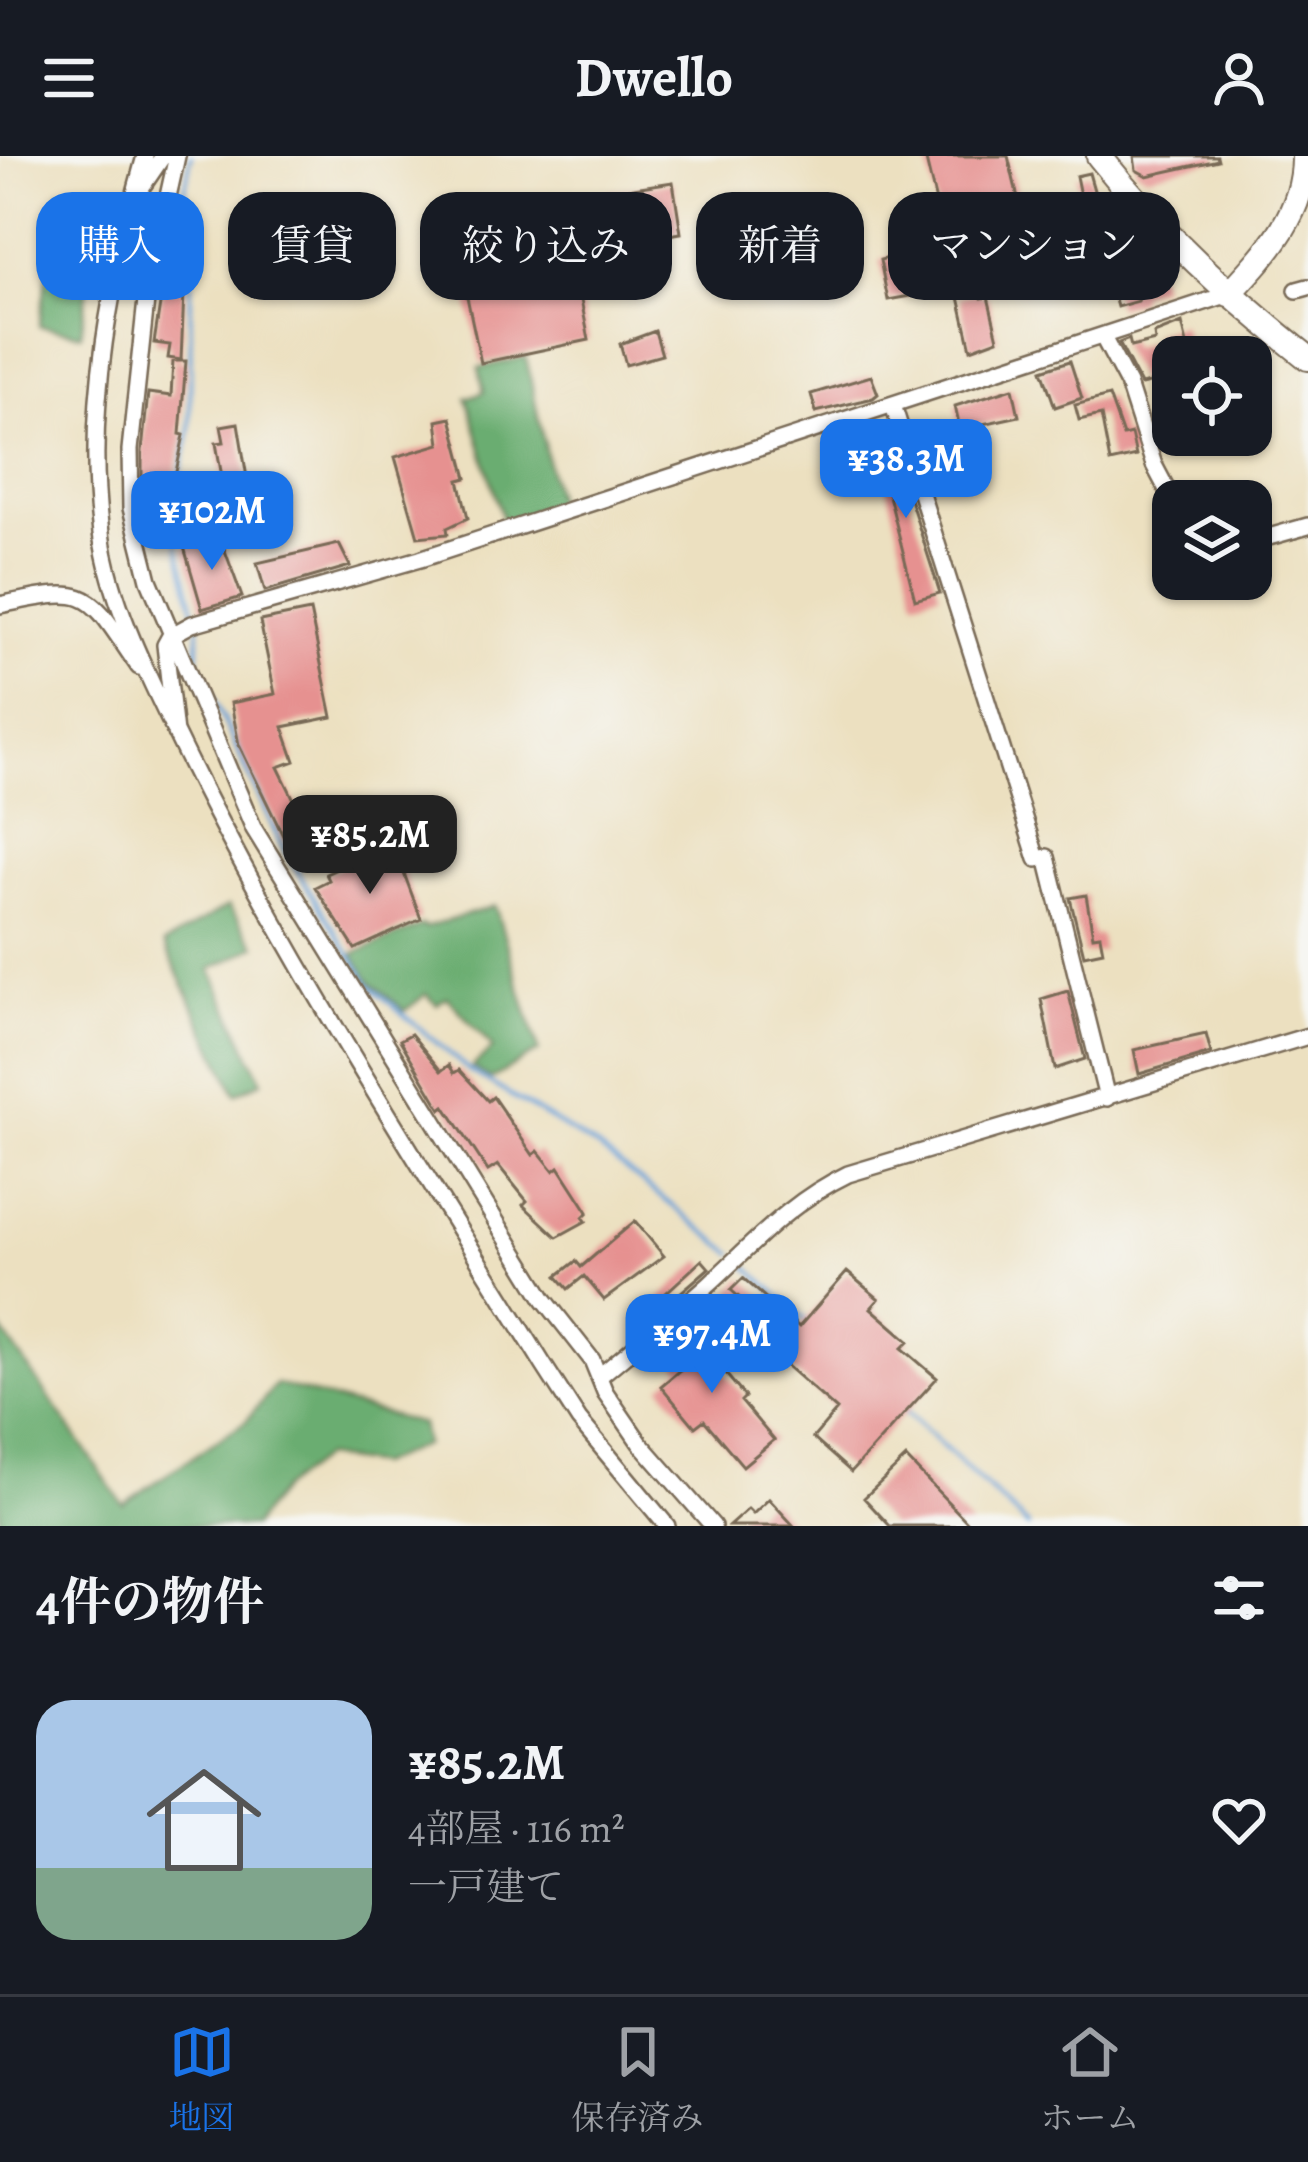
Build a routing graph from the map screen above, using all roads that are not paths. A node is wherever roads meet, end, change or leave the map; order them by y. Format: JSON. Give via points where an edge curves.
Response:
{"nodes":[{"id":1,"x":145,"y":156,"type":"edge"},
{"id":2,"x":164,"y":156,"type":"edge"},
{"id":3,"x":177,"y":156,"type":"edge"},
{"id":4,"x":1099,"y":156,"type":"edge"},
{"id":5,"x":1304,"y":156,"type":"edge"},
{"id":6,"x":135,"y":192,"type":"edge"},
{"id":7,"x":143,"y":192,"type":"edge"},
{"id":8,"x":1300,"y":216,"type":"edge"},
{"id":9,"x":1229,"y":295,"type":"junction"},
{"id":10,"x":114,"y":300,"type":"edge"},
{"id":11,"x":1104,"y":339,"type":"junction"},
{"id":12,"x":1308,"y":358,"type":"edge"},
{"id":13,"x":893,"y":405,"type":"junction"},
{"id":14,"x":1162,"y":480,"type":"edge"},
{"id":15,"x":1308,"y":526,"type":"edge"},
{"id":16,"x":1272,"y":536,"type":"edge"},
{"id":17,"x":0,"y":605,"type":"edge"},
{"id":18,"x":170,"y":636,"type":"junction"},
{"id":19,"x":151,"y":679,"type":"junction"},
{"id":20,"x":176,"y":733,"type":"junction"},
{"id":21,"x":1308,"y":1036,"type":"edge"},
{"id":22,"x":1107,"y":1098,"type":"junction"},
{"id":23,"x":601,"y":1375,"type":"junction"},
{"id":24,"x":667,"y":1526,"type":"edge"},
{"id":25,"x":713,"y":1526,"type":"edge"}],
"edges":[{"from":1,"to":6,"type":"street"},
{"from":2,"to":7,"type":"street"},
{"from":3,"to":18,"type":"street","via":[[147,292],[130,450],[137,542]]},
{"from":4,"to":9,"type":"main road"},
{"from":5,"to":8,"type":"main road"},
{"from":8,"to":9,"type":"main road"},
{"from":9,"to":11,"type":"street"},
{"from":9,"to":12,"type":"main road"},
{"from":10,"to":19,"type":"street","via":[[98,492],[106,560]]},
{"from":11,"to":13,"type":"street"},
{"from":11,"to":14,"type":"street"},
{"from":13,"to":18,"type":"street"},
{"from":13,"to":22,"type":"street","via":[[1037,859],[1047,856]]},
{"from":15,"to":16,"type":"street"},
{"from":17,"to":19,"type":"street","via":[[80,594]]},
{"from":18,"to":20,"type":"street"},
{"from":18,"to":23,"type":"street","via":[[254,830],[544,1299]]},
{"from":19,"to":20,"type":"street"},
{"from":20,"to":24,"type":"street","via":[[255,892],[543,1364],[578,1420]]},
{"from":21,"to":22,"type":"street"},
{"from":22,"to":23,"type":"street","via":[[848,1174],[771,1221]]},
{"from":23,"to":25,"type":"street","via":[[640,1443]]}]}
